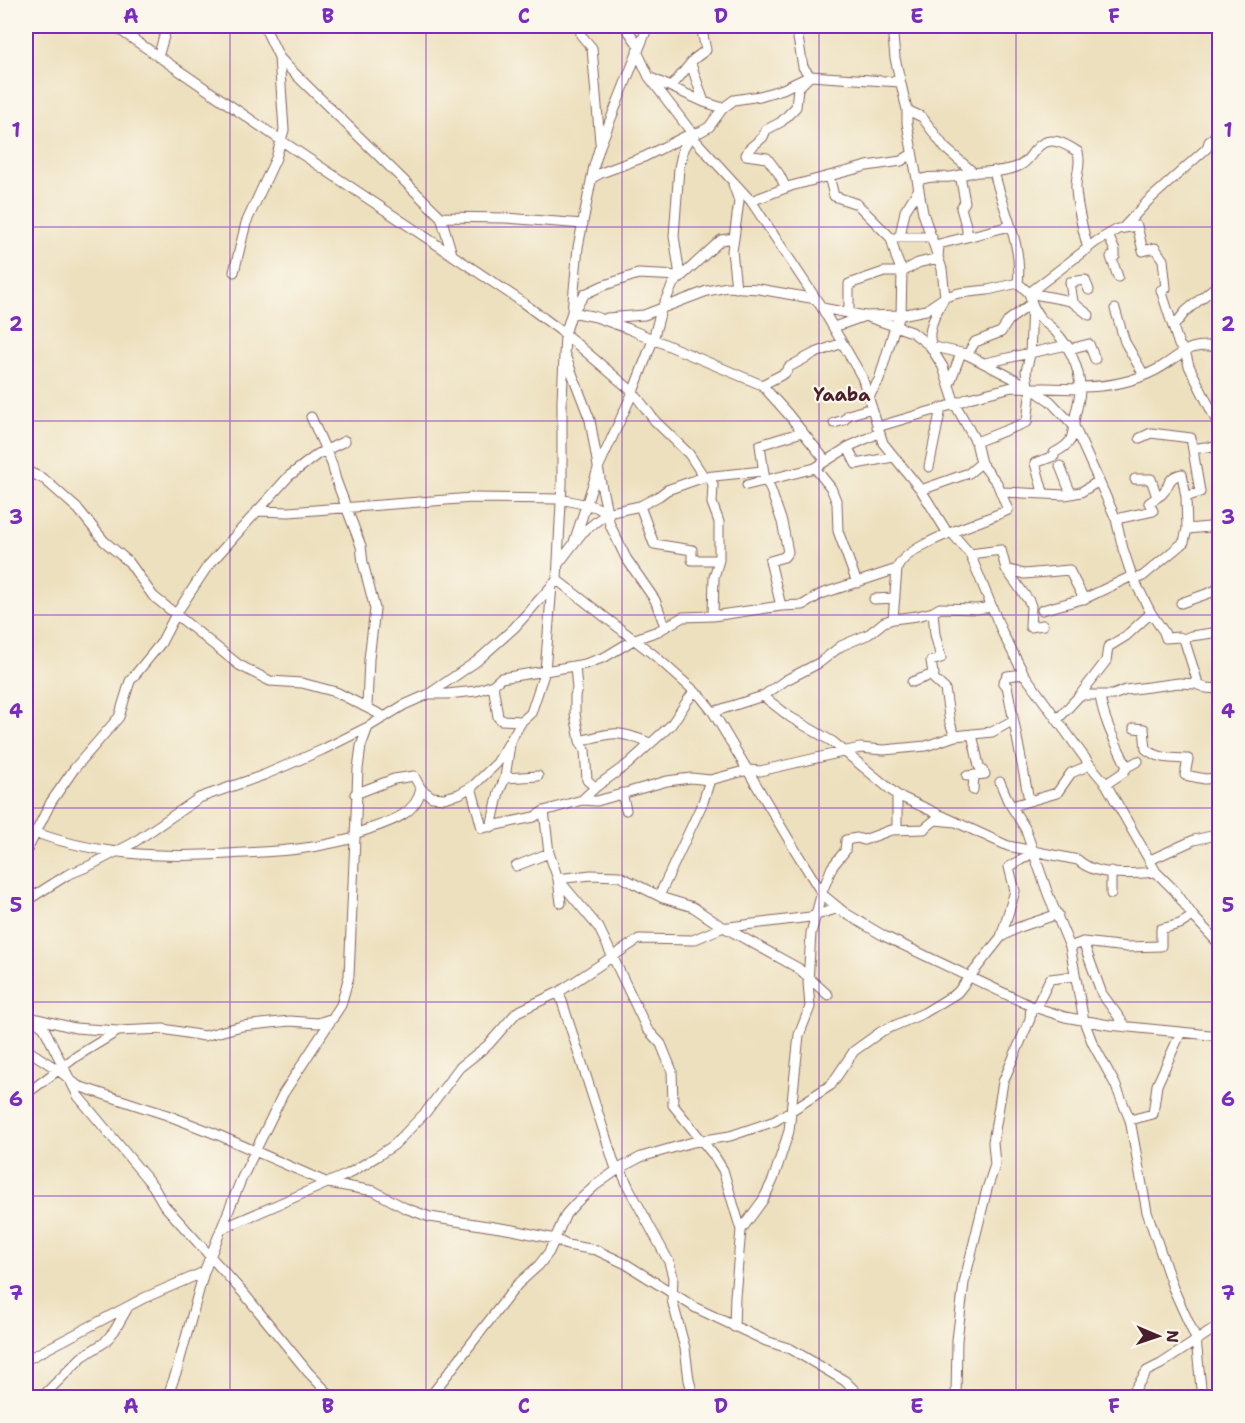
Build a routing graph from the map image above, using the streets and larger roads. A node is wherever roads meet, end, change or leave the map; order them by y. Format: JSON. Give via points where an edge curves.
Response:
{"nodes":[{"id":1,"x":114,"y":26,"type":"edge"},
{"id":2,"x":167,"y":26,"type":"edge"},
{"id":3,"x":264,"y":26,"type":"edge"},
{"id":4,"x":580,"y":26,"type":"edge"},
{"id":5,"x":625,"y":26,"type":"edge"},
{"id":6,"x":648,"y":26,"type":"edge"},
{"id":7,"x":700,"y":26,"type":"edge"},
{"id":8,"x":796,"y":26,"type":"edge"},
{"id":9,"x":892,"y":26,"type":"edge"},
{"id":10,"x":638,"y":48,"type":"junction"},
{"id":11,"x":158,"y":57,"type":"junction"},
{"id":12,"x":279,"y":57,"type":"junction"},
{"id":13,"x":691,"y":64,"type":"junction"},
{"id":14,"x":810,"y":76,"type":"junction"},
{"id":15,"x":649,"y":77,"type":"junction"},
{"id":16,"x":900,"y":82,"type":"junction"},
{"id":17,"x":672,"y":86,"type":"junction"},
{"id":18,"x":704,"y":102,"type":"junction"},
{"id":19,"x":723,"y":108,"type":"junction"},
{"id":20,"x":907,"y":110,"type":"junction"},
{"id":21,"x":1220,"y":131,"type":"edge"},
{"id":22,"x":692,"y":133,"type":"junction"},
{"id":23,"x":282,"y":141,"type":"junction"},
{"id":24,"x":600,"y":146,"type":"junction"},
{"id":25,"x":912,"y":154,"type":"junction"},
{"id":26,"x":994,"y":171,"type":"junction"},
{"id":27,"x":974,"y":173,"type":"junction"},
{"id":28,"x":960,"y":175,"type":"junction"},
{"id":29,"x":829,"y":176,"type":"junction"},
{"id":30,"x":592,"y":178,"type":"junction"},
{"id":31,"x":733,"y":182,"type":"junction"},
{"id":32,"x":919,"y":185,"type":"junction"},
{"id":33,"x":786,"y":188,"type":"junction"},
{"id":34,"x":750,"y":201,"type":"junction"},
{"id":35,"x":441,"y":217,"type":"junction"},
{"id":36,"x":583,"y":224,"type":"junction"},
{"id":37,"x":1010,"y":226,"type":"junction"},
{"id":38,"x":1123,"y":228,"type":"junction"},
{"id":39,"x":1108,"y":235,"type":"junction"},
{"id":40,"x":896,"y":237,"type":"junction"},
{"id":41,"x":932,"y":237,"type":"junction"},
{"id":42,"x":967,"y":237,"type":"junction"},
{"id":43,"x":734,"y":238,"type":"junction"},
{"id":44,"x":1088,"y":249,"type":"junction"},
{"id":45,"x":452,"y":254,"type":"junction"},
{"id":46,"x":938,"y":258,"type":"junction"},
{"id":47,"x":234,"y":272,"type":"dead end"},
{"id":48,"x":902,"y":272,"type":"junction"},
{"id":49,"x":680,"y":276,"type":"junction"},
{"id":50,"x":1118,"y":277,"type":"dead end"},
{"id":51,"x":1018,"y":283,"type":"junction"},
{"id":52,"x":1219,"y":284,"type":"edge"},
{"id":53,"x":736,"y":288,"type":"junction"},
{"id":54,"x":1089,"y":290,"type":"dead end"},
{"id":55,"x":1029,"y":292,"type":"junction"},
{"id":56,"x":945,"y":297,"type":"junction"},
{"id":57,"x":1220,"y":297,"type":"edge"},
{"id":58,"x":816,"y":299,"type":"junction"},
{"id":59,"x":1073,"y":302,"type":"junction"},
{"id":60,"x":1032,"y":303,"type":"junction"},
{"id":61,"x":822,"y":308,"type":"junction"},
{"id":62,"x":1114,"y":309,"type":"dead end"},
{"id":63,"x":661,"y":310,"type":"junction"},
{"id":64,"x":572,"y":312,"type":"junction"},
{"id":65,"x":849,"y":312,"type":"junction"},
{"id":66,"x":901,"y":315,"type":"junction"},
{"id":67,"x":1089,"y":315,"type":"dead end"},
{"id":68,"x":865,"y":316,"type":"junction"},
{"id":69,"x":596,"y":317,"type":"junction"},
{"id":70,"x":895,"y":326,"type":"junction"},
{"id":71,"x":834,"y":327,"type":"junction"},
{"id":72,"x":1173,"y":327,"type":"junction"},
{"id":73,"x":565,"y":334,"type":"junction"},
{"id":74,"x":653,"y":340,"type":"junction"},
{"id":75,"x":842,"y":343,"type":"junction"},
{"id":76,"x":931,"y":346,"type":"junction"},
{"id":77,"x":1068,"y":347,"type":"junction"},
{"id":78,"x":1220,"y":348,"type":"edge"},
{"id":79,"x":1185,"y":351,"type":"junction"},
{"id":80,"x":1030,"y":352,"type":"junction"},
{"id":81,"x":564,"y":353,"type":"junction"},
{"id":82,"x":964,"y":354,"type":"junction"},
{"id":83,"x":1095,"y":359,"type":"dead end"},
{"id":84,"x":985,"y":363,"type":"junction"},
{"id":85,"x":1144,"y":375,"type":"junction"},
{"id":86,"x":762,"y":385,"type":"junction"},
{"id":87,"x":949,"y":385,"type":"junction"},
{"id":88,"x":1029,"y":387,"type":"junction"},
{"id":89,"x":1080,"y":388,"type":"junction"},
{"id":90,"x":633,"y":392,"type":"junction"},
{"id":91,"x":869,"y":396,"type":"junction"},
{"id":92,"x":955,"y":404,"type":"junction"},
{"id":93,"x":872,"y":408,"type":"junction"},
{"id":94,"x":941,"y":408,"type":"junction"},
{"id":95,"x":311,"y":417,"type":"dead end"},
{"id":96,"x":834,"y":423,"type":"dead end"},
{"id":97,"x":1074,"y":426,"type":"junction"},
{"id":98,"x":1219,"y":428,"type":"edge"},
{"id":99,"x":878,"y":430,"type":"junction"},
{"id":100,"x":802,"y":432,"type":"junction"},
{"id":101,"x":1140,"y":438,"type":"dead end"},
{"id":102,"x":345,"y":441,"type":"dead end"},
{"id":103,"x":976,"y":442,"type":"junction"},
{"id":104,"x":848,"y":448,"type":"junction"},
{"id":105,"x":1220,"y":448,"type":"edge"},
{"id":106,"x":1193,"y":449,"type":"junction"},
{"id":107,"x":326,"y":450,"type":"junction"},
{"id":108,"x":894,"y":457,"type":"junction"},
{"id":109,"x":826,"y":460,"type":"junction"},
{"id":110,"x":981,"y":463,"type":"junction"},
{"id":111,"x":598,"y":466,"type":"junction"},
{"id":112,"x":1060,"y":466,"type":"dead end"},
{"id":113,"x":929,"y":467,"type":"dead end"},
{"id":114,"x":815,"y":468,"type":"junction"},
{"id":115,"x":28,"y":472,"type":"dead end"},
{"id":116,"x":1196,"y":473,"type":"junction"},
{"id":117,"x":1182,"y":474,"type":"junction"},
{"id":118,"x":764,"y":476,"type":"junction"},
{"id":119,"x":707,"y":478,"type":"junction"},
{"id":120,"x":1134,"y":479,"type":"dead end"},
{"id":121,"x":1099,"y":481,"type":"junction"},
{"id":122,"x":747,"y":485,"type":"dead end"},
{"id":123,"x":921,"y":490,"type":"junction"},
{"id":124,"x":1002,"y":492,"type":"junction"},
{"id":125,"x":1043,"y":492,"type":"junction"},
{"id":126,"x":1071,"y":494,"type":"junction"},
{"id":127,"x":1157,"y":497,"type":"junction"},
{"id":128,"x":1186,"y":497,"type":"junction"},
{"id":129,"x":561,"y":499,"type":"junction"},
{"id":130,"x":586,"y":504,"type":"junction"},
{"id":131,"x":640,"y":506,"type":"junction"},
{"id":132,"x":345,"y":507,"type":"junction"},
{"id":133,"x":256,"y":510,"type":"junction"},
{"id":134,"x":607,"y":513,"type":"junction"},
{"id":135,"x":1116,"y":519,"type":"junction"},
{"id":136,"x":1220,"y":526,"type":"edge"},
{"id":137,"x":1186,"y":529,"type":"junction"},
{"id":138,"x":947,"y":532,"type":"junction"},
{"id":139,"x":574,"y":542,"type":"junction"},
{"id":140,"x":970,"y":554,"type":"junction"},
{"id":141,"x":719,"y":560,"type":"junction"},
{"id":142,"x":558,"y":564,"type":"junction"},
{"id":143,"x":897,"y":569,"type":"junction"},
{"id":144,"x":1006,"y":569,"type":"junction"},
{"id":145,"x":1134,"y":578,"type":"junction"},
{"id":146,"x":554,"y":582,"type":"junction"},
{"id":147,"x":857,"y":583,"type":"junction"},
{"id":148,"x":1220,"y":587,"type":"edge"},
{"id":149,"x":896,"y":598,"type":"junction"},
{"id":150,"x":874,"y":599,"type":"dead end"},
{"id":151,"x":1084,"y":599,"type":"junction"},
{"id":152,"x":1181,"y":603,"type":"dead end"},
{"id":153,"x":781,"y":606,"type":"junction"},
{"id":154,"x":992,"y":607,"type":"junction"},
{"id":155,"x":1042,"y":610,"type":"dead end"},
{"id":156,"x":933,"y":612,"type":"junction"},
{"id":157,"x":176,"y":614,"type":"junction"},
{"id":158,"x":1151,"y":614,"type":"junction"},
{"id":159,"x":713,"y":616,"type":"junction"},
{"id":160,"x":893,"y":619,"type":"junction"},
{"id":161,"x":1044,"y":625,"type":"dead end"},
{"id":162,"x":665,"y":626,"type":"junction"},
{"id":163,"x":1220,"y":632,"type":"edge"},
{"id":164,"x":635,"y":639,"type":"junction"},
{"id":165,"x":1184,"y":639,"type":"junction"},
{"id":166,"x":575,"y":666,"type":"junction"},
{"id":167,"x":545,"y":671,"type":"junction"},
{"id":168,"x":934,"y":674,"type":"junction"},
{"id":169,"x":1024,"y":674,"type":"junction"},
{"id":170,"x":912,"y":682,"type":"dead end"},
{"id":171,"x":1196,"y":684,"type":"junction"},
{"id":172,"x":493,"y":685,"type":"junction"},
{"id":173,"x":1220,"y":689,"type":"edge"},
{"id":174,"x":694,"y":691,"type":"junction"},
{"id":175,"x":429,"y":694,"type":"junction"},
{"id":176,"x":1080,"y":695,"type":"junction"},
{"id":177,"x":763,"y":696,"type":"junction"},
{"id":178,"x":1100,"y":696,"type":"junction"},
{"id":179,"x":367,"y":706,"type":"junction"},
{"id":180,"x":713,"y":712,"type":"junction"},
{"id":181,"x":386,"y":717,"type":"junction"},
{"id":182,"x":1058,"y":719,"type":"junction"},
{"id":183,"x":522,"y":721,"type":"junction"},
{"id":184,"x":1012,"y":721,"type":"junction"},
{"id":185,"x":368,"y":727,"type":"junction"},
{"id":186,"x":1134,"y":728,"type":"dead end"},
{"id":187,"x":972,"y":734,"type":"junction"},
{"id":188,"x":955,"y":736,"type":"junction"},
{"id":189,"x":511,"y":737,"type":"junction"},
{"id":190,"x":580,"y":741,"type":"junction"},
{"id":191,"x":651,"y":743,"type":"junction"},
{"id":192,"x":846,"y":752,"type":"junction"},
{"id":193,"x":1138,"y":761,"type":"dead end"},
{"id":194,"x":1090,"y":765,"type":"junction"},
{"id":195,"x":1127,"y":767,"type":"junction"},
{"id":196,"x":748,"y":770,"type":"junction"},
{"id":197,"x":538,"y":776,"type":"dead end"},
{"id":198,"x":505,"y":778,"type":"junction"},
{"id":199,"x":1220,"y":778,"type":"edge"},
{"id":200,"x":710,"y":780,"type":"junction"},
{"id":201,"x":1000,"y":782,"type":"dead end"},
{"id":202,"x":1106,"y":783,"type":"junction"},
{"id":203,"x":471,"y":787,"type":"junction"},
{"id":204,"x":595,"y":787,"type":"junction"},
{"id":205,"x":421,"y":789,"type":"junction"},
{"id":206,"x":973,"y":790,"type":"dead end"},
{"id":207,"x":622,"y":793,"type":"junction"},
{"id":208,"x":355,"y":794,"type":"junction"},
{"id":209,"x":897,"y":795,"type":"junction"},
{"id":210,"x":582,"y":800,"type":"junction"},
{"id":211,"x":1029,"y":800,"type":"junction"},
{"id":212,"x":1012,"y":806,"type":"junction"},
{"id":213,"x":626,"y":810,"type":"dead end"},
{"id":214,"x":544,"y":811,"type":"junction"},
{"id":215,"x":956,"y":822,"type":"junction"},
{"id":216,"x":491,"y":826,"type":"junction"},
{"id":217,"x":30,"y":830,"type":"edge"},
{"id":218,"x":897,"y":830,"type":"junction"},
{"id":219,"x":1220,"y":834,"type":"edge"},
{"id":220,"x":355,"y":836,"type":"junction"},
{"id":221,"x":26,"y":852,"type":"edge"},
{"id":222,"x":1034,"y":852,"type":"junction"},
{"id":223,"x":115,"y":853,"type":"junction"},
{"id":224,"x":549,"y":854,"type":"junction"},
{"id":225,"x":1150,"y":860,"type":"junction"},
{"id":226,"x":516,"y":866,"type":"dead end"},
{"id":227,"x":1111,"y":872,"type":"junction"},
{"id":228,"x":1156,"y":872,"type":"junction"},
{"id":229,"x":558,"y":879,"type":"junction"},
{"id":230,"x":822,"y":892,"type":"junction"},
{"id":231,"x":1111,"y":894,"type":"dead end"},
{"id":232,"x":659,"y":896,"type":"junction"},
{"id":233,"x":26,"y":901,"type":"edge"},
{"id":234,"x":561,"y":903,"type":"dead end"},
{"id":235,"x":839,"y":908,"type":"junction"},
{"id":236,"x":1058,"y":914,"type":"junction"},
{"id":237,"x":816,"y":915,"type":"junction"},
{"id":238,"x":1193,"y":916,"type":"junction"},
{"id":239,"x":724,"y":927,"type":"junction"},
{"id":240,"x":1001,"y":937,"type":"junction"},
{"id":241,"x":1083,"y":942,"type":"junction"},
{"id":242,"x":1220,"y":945,"type":"edge"},
{"id":243,"x":1070,"y":947,"type":"junction"},
{"id":244,"x":612,"y":956,"type":"junction"},
{"id":245,"x":1075,"y":976,"type":"junction"},
{"id":246,"x":971,"y":977,"type":"junction"},
{"id":247,"x":808,"y":978,"type":"junction"},
{"id":248,"x":559,"y":992,"type":"junction"},
{"id":249,"x":828,"y":995,"type":"dead end"},
{"id":250,"x":1034,"y":1007,"type":"junction"},
{"id":251,"x":28,"y":1015,"type":"edge"},
{"id":252,"x":333,"y":1018,"type":"junction"},
{"id":253,"x":1084,"y":1021,"type":"junction"},
{"id":254,"x":1126,"y":1027,"type":"junction"},
{"id":255,"x":118,"y":1031,"type":"junction"},
{"id":256,"x":1181,"y":1032,"type":"junction"},
{"id":257,"x":1220,"y":1036,"type":"edge"},
{"id":258,"x":26,"y":1049,"type":"edge"},
{"id":259,"x":61,"y":1068,"type":"junction"},
{"id":260,"x":70,"y":1079,"type":"junction"},
{"id":261,"x":26,"y":1094,"type":"edge"},
{"id":262,"x":791,"y":1111,"type":"junction"},
{"id":263,"x":1130,"y":1120,"type":"junction"},
{"id":264,"x":701,"y":1140,"type":"junction"},
{"id":265,"x":255,"y":1151,"type":"junction"},
{"id":266,"x":620,"y":1168,"type":"junction"},
{"id":267,"x":328,"y":1183,"type":"junction"},
{"id":268,"x":221,"y":1229,"type":"junction"},
{"id":269,"x":741,"y":1230,"type":"junction"},
{"id":270,"x":555,"y":1239,"type":"junction"},
{"id":271,"x":210,"y":1257,"type":"junction"},
{"id":272,"x":204,"y":1272,"type":"junction"},
{"id":273,"x":672,"y":1293,"type":"junction"},
{"id":274,"x":128,"y":1307,"type":"junction"},
{"id":275,"x":1220,"y":1325,"type":"edge"},
{"id":276,"x":734,"y":1327,"type":"junction"},
{"id":277,"x":1197,"y":1339,"type":"junction"},
{"id":278,"x":26,"y":1360,"type":"edge"},
{"id":279,"x":1133,"y":1397,"type":"edge"},
{"id":280,"x":41,"y":1398,"type":"edge"},
{"id":281,"x":166,"y":1398,"type":"edge"},
{"id":282,"x":333,"y":1398,"type":"edge"},
{"id":283,"x":429,"y":1398,"type":"edge"},
{"id":284,"x":694,"y":1398,"type":"edge"},
{"id":285,"x":862,"y":1398,"type":"edge"},
{"id":286,"x":956,"y":1398,"type":"edge"},
{"id":287,"x":1202,"y":1398,"type":"edge"}],
"edges":[{"from":1,"to":11,"type":"street"},
{"from":2,"to":11,"type":"street"},
{"from":3,"to":12,"type":"street"},
{"from":4,"to":24,"type":"street","via":[[581,35],[592,48]]},
{"from":5,"to":10,"type":"street"},
{"from":6,"to":10,"type":"street"},
{"from":7,"to":13,"type":"street","via":[[706,50]]},
{"from":8,"to":14,"type":"street","via":[[803,68]]},
{"from":9,"to":16,"type":"street"},
{"from":10,"to":15,"type":"street"},
{"from":10,"to":24,"type":"street"},
{"from":11,"to":23,"type":"street"},
{"from":12,"to":23,"type":"street"},
{"from":12,"to":35,"type":"street"},
{"from":13,"to":17,"type":"street"},
{"from":13,"to":18,"type":"street"},
{"from":14,"to":16,"type":"street"},
{"from":14,"to":19,"type":"street","via":[[783,89],[734,100]]},
{"from":14,"to":33,"type":"street","via":[[798,88],[796,107],[766,130],[746,155],[766,158]]},
{"from":15,"to":17,"type":"street"},
{"from":15,"to":22,"type":"street"},
{"from":16,"to":20,"type":"street"},
{"from":17,"to":18,"type":"street"},
{"from":18,"to":19,"type":"street"},
{"from":19,"to":22,"type":"street","via":[[709,127]]},
{"from":20,"to":25,"type":"street"},
{"from":20,"to":27,"type":"street","via":[[922,117],[945,148]]},
{"from":21,"to":38,"type":"street","via":[[1208,148]]},
{"from":22,"to":30,"type":"street"},
{"from":22,"to":31,"type":"street"},
{"from":22,"to":49,"type":"street","via":[[679,168],[674,236]]},
{"from":23,"to":45,"type":"street"},
{"from":23,"to":47,"type":"street","via":[[246,223]]},
{"from":24,"to":30,"type":"street"},
{"from":25,"to":29,"type":"street","via":[[901,161]]},
{"from":25,"to":32,"type":"street"},
{"from":26,"to":27,"type":"street"},
{"from":26,"to":37,"type":"street"},
{"from":26,"to":44,"type":"street","via":[[1020,166],[1036,148],[1050,141],[1062,142],[1078,152],[1078,211]]},
{"from":27,"to":28,"type":"street"},
{"from":28,"to":32,"type":"street","via":[[929,176]]},
{"from":28,"to":42,"type":"street"},
{"from":29,"to":33,"type":"street"},
{"from":29,"to":40,"type":"street","via":[[834,196],[857,204]]},
{"from":30,"to":36,"type":"street"},
{"from":31,"to":34,"type":"street"},
{"from":31,"to":43,"type":"street","via":[[739,201]]},
{"from":32,"to":40,"type":"street"},
{"from":32,"to":41,"type":"street","via":[[927,230]]},
{"from":33,"to":34,"type":"street"},
{"from":34,"to":58,"type":"street"},
{"from":35,"to":36,"type":"street"},
{"from":35,"to":45,"type":"street"},
{"from":36,"to":64,"type":"street"},
{"from":37,"to":42,"type":"street"},
{"from":37,"to":51,"type":"street","via":[[1020,266]]},
{"from":38,"to":39,"type":"street"},
{"from":38,"to":72,"type":"street","via":[[1137,225],[1143,251],[1155,248],[1163,260],[1166,288],[1161,290]]},
{"from":39,"to":44,"type":"street"},
{"from":39,"to":50,"type":"street","via":[[1115,251],[1111,257]]},
{"from":40,"to":41,"type":"street"},
{"from":40,"to":48,"type":"street","via":[[896,257]]},
{"from":41,"to":46,"type":"street"},
{"from":42,"to":46,"type":"street","via":[[939,244]]},
{"from":43,"to":49,"type":"street","via":[[721,240]]},
{"from":43,"to":53,"type":"street"},
{"from":44,"to":55,"type":"street"},
{"from":45,"to":73,"type":"street"},
{"from":46,"to":48,"type":"street"},
{"from":46,"to":56,"type":"street"},
{"from":48,"to":65,"type":"street","via":[[884,272],[849,284]]},
{"from":48,"to":66,"type":"street"},
{"from":49,"to":63,"type":"street"},
{"from":49,"to":64,"type":"street","via":[[638,274],[602,286],[585,294]]},
{"from":51,"to":55,"type":"street"},
{"from":51,"to":56,"type":"street"},
{"from":52,"to":57,"type":"street"},
{"from":52,"to":72,"type":"street"},
{"from":53,"to":58,"type":"street"},
{"from":53,"to":63,"type":"street","via":[[707,291]]},
{"from":54,"to":59,"type":"street","via":[[1085,280],[1070,282]]},
{"from":55,"to":59,"type":"street"},
{"from":55,"to":60,"type":"street"},
{"from":56,"to":66,"type":"street","via":[[926,310]]},
{"from":56,"to":76,"type":"street","via":[[930,335]]},
{"from":58,"to":61,"type":"street"},
{"from":59,"to":67,"type":"street"},
{"from":60,"to":77,"type":"street","via":[[1037,316]]},
{"from":60,"to":80,"type":"street"},
{"from":60,"to":82,"type":"street","via":[[1001,332],[975,342]]},
{"from":61,"to":65,"type":"street"},
{"from":61,"to":71,"type":"street"},
{"from":62,"to":85,"type":"street","via":[[1125,342]]},
{"from":63,"to":69,"type":"street","via":[[627,318]]},
{"from":63,"to":74,"type":"street"},
{"from":64,"to":69,"type":"street"},
{"from":64,"to":73,"type":"street"},
{"from":65,"to":68,"type":"street"},
{"from":66,"to":68,"type":"street"},
{"from":66,"to":70,"type":"street"},
{"from":68,"to":70,"type":"street"},
{"from":68,"to":71,"type":"street"},
{"from":69,"to":74,"type":"street"},
{"from":70,"to":76,"type":"street","via":[[912,332]]},
{"from":70,"to":91,"type":"street","via":[[879,380]]},
{"from":71,"to":75,"type":"street"},
{"from":72,"to":79,"type":"street"},
{"from":73,"to":81,"type":"street"},
{"from":73,"to":90,"type":"street"},
{"from":74,"to":86,"type":"street"},
{"from":74,"to":90,"type":"street"},
{"from":75,"to":86,"type":"street","via":[[813,354]]},
{"from":75,"to":91,"type":"street"},
{"from":76,"to":82,"type":"street"},
{"from":76,"to":87,"type":"street"},
{"from":77,"to":80,"type":"street"},
{"from":77,"to":83,"type":"street","via":[[1089,344]]},
{"from":77,"to":89,"type":"street"},
{"from":78,"to":79,"type":"street","via":[[1192,346]]},
{"from":79,"to":85,"type":"street"},
{"from":79,"to":98,"type":"street"},
{"from":80,"to":84,"type":"street"},
{"from":80,"to":88,"type":"street","via":[[1026,371]]},
{"from":81,"to":111,"type":"street","via":[[590,420]]},
{"from":81,"to":129,"type":"street"},
{"from":82,"to":84,"type":"street"},
{"from":82,"to":87,"type":"street"},
{"from":84,"to":88,"type":"street"},
{"from":85,"to":89,"type":"street","via":[[1125,382]]},
{"from":86,"to":100,"type":"street"},
{"from":87,"to":92,"type":"street"},
{"from":88,"to":89,"type":"street"},
{"from":88,"to":92,"type":"street","via":[[1012,387]]},
{"from":88,"to":97,"type":"street","via":[[1050,401]]},
{"from":88,"to":103,"type":"street","via":[[1027,422]]},
{"from":89,"to":97,"type":"street"},
{"from":90,"to":111,"type":"street"},
{"from":90,"to":119,"type":"street"},
{"from":91,"to":93,"type":"street"},
{"from":92,"to":94,"type":"street"},
{"from":92,"to":103,"type":"street"},
{"from":93,"to":96,"type":"street"},
{"from":93,"to":99,"type":"street"},
{"from":94,"to":99,"type":"street"},
{"from":94,"to":113,"type":"street"},
{"from":95,"to":107,"type":"street"},
{"from":97,"to":121,"type":"street"},
{"from":97,"to":125,"type":"street","via":[[1074,437],[1066,447],[1035,463]]},
{"from":99,"to":104,"type":"street"},
{"from":99,"to":108,"type":"street"},
{"from":100,"to":109,"type":"street"},
{"from":100,"to":118,"type":"street","via":[[760,445]]},
{"from":101,"to":106,"type":"street","via":[[1151,433],[1191,438]]},
{"from":102,"to":107,"type":"street"},
{"from":103,"to":110,"type":"street"},
{"from":104,"to":108,"type":"street","via":[[856,464]]},
{"from":104,"to":109,"type":"street"},
{"from":105,"to":106,"type":"street"},
{"from":106,"to":116,"type":"street"},
{"from":107,"to":132,"type":"street"},
{"from":107,"to":133,"type":"street","via":[[304,463]]},
{"from":108,"to":123,"type":"street"},
{"from":109,"to":114,"type":"street"},
{"from":110,"to":123,"type":"street","via":[[969,473]]},
{"from":110,"to":124,"type":"street"},
{"from":111,"to":130,"type":"street"},
{"from":111,"to":134,"type":"street"},
{"from":112,"to":126,"type":"street"},
{"from":114,"to":118,"type":"street"},
{"from":114,"to":147,"type":"street","via":[[837,503],[838,531]]},
{"from":115,"to":157,"type":"street","via":[[44,479],[79,510],[104,541],[129,562],[153,596]]},
{"from":116,"to":117,"type":"street"},
{"from":116,"to":128,"type":"street","via":[[1200,492]]},
{"from":117,"to":127,"type":"street","via":[[1166,484]]},
{"from":117,"to":128,"type":"street"},
{"from":118,"to":119,"type":"street"},
{"from":118,"to":122,"type":"street"},
{"from":118,"to":153,"type":"street","via":[[782,522],[788,552],[770,561]]},
{"from":119,"to":131,"type":"street","via":[[667,490]]},
{"from":119,"to":141,"type":"street","via":[[713,485],[712,503],[719,522]]},
{"from":120,"to":127,"type":"street","via":[[1151,479]]},
{"from":121,"to":126,"type":"street"},
{"from":121,"to":135,"type":"street"},
{"from":123,"to":138,"type":"street"},
{"from":124,"to":125,"type":"street"},
{"from":124,"to":138,"type":"street","via":[[1008,510]]},
{"from":125,"to":126,"type":"street"},
{"from":127,"to":135,"type":"street","via":[[1149,503],[1153,511]]},
{"from":128,"to":137,"type":"street"},
{"from":129,"to":130,"type":"street"},
{"from":129,"to":132,"type":"street","via":[[472,498]]},
{"from":129,"to":142,"type":"street"},
{"from":130,"to":134,"type":"street"},
{"from":130,"to":139,"type":"street"},
{"from":131,"to":134,"type":"street"},
{"from":131,"to":141,"type":"street","via":[[654,544],[692,550],[692,560]]},
{"from":132,"to":133,"type":"street","via":[[289,512]]},
{"from":132,"to":179,"type":"street","via":[[361,546],[375,609]]},
{"from":133,"to":157,"type":"street","via":[[207,567]]},
{"from":134,"to":139,"type":"street"},
{"from":134,"to":162,"type":"street","via":[[626,558],[655,600]]},
{"from":135,"to":145,"type":"street"},
{"from":136,"to":137,"type":"street"},
{"from":137,"to":145,"type":"street","via":[[1184,542],[1143,576]]},
{"from":138,"to":140,"type":"street"},
{"from":138,"to":143,"type":"street","via":[[913,552]]},
{"from":139,"to":142,"type":"street"},
{"from":140,"to":144,"type":"street","via":[[1001,550]]},
{"from":140,"to":154,"type":"street"},
{"from":141,"to":159,"type":"street","via":[[714,577]]},
{"from":142,"to":146,"type":"street"},
{"from":143,"to":147,"type":"street"},
{"from":143,"to":149,"type":"street"},
{"from":144,"to":151,"type":"street","via":[[1024,574],[1069,570]]},
{"from":144,"to":161,"type":"street","via":[[1029,601],[1030,627]]},
{"from":145,"to":151,"type":"street"},
{"from":145,"to":158,"type":"street"},
{"from":146,"to":164,"type":"street"},
{"from":146,"to":167,"type":"street"},
{"from":146,"to":175,"type":"street","via":[[514,628],[477,661]]},
{"from":147,"to":153,"type":"street","via":[[821,594],[802,605]]},
{"from":148,"to":152,"type":"street"},
{"from":149,"to":150,"type":"street"},
{"from":149,"to":160,"type":"street"},
{"from":151,"to":155,"type":"street"},
{"from":153,"to":159,"type":"street"},
{"from":154,"to":156,"type":"street","via":[[940,608]]},
{"from":154,"to":169,"type":"street"},
{"from":156,"to":160,"type":"street"},
{"from":156,"to":168,"type":"street","via":[[941,658],[931,661]]},
{"from":157,"to":179,"type":"street","via":[[239,665],[270,681],[302,683]]},
{"from":157,"to":217,"type":"street","via":[[161,643],[130,681],[119,717],[74,769]]},
{"from":158,"to":165,"type":"street","via":[[1166,638]]},
{"from":158,"to":176,"type":"street","via":[[1108,647],[1106,662]]},
{"from":159,"to":162,"type":"street","via":[[683,617]]},
{"from":160,"to":177,"type":"street","via":[[841,646]]},
{"from":162,"to":164,"type":"street"},
{"from":163,"to":165,"type":"street"},
{"from":164,"to":166,"type":"street","via":[[605,657]]},
{"from":164,"to":174,"type":"street"},
{"from":165,"to":171,"type":"street"},
{"from":166,"to":167,"type":"street"},
{"from":166,"to":190,"type":"street","via":[[575,714]]},
{"from":167,"to":172,"type":"street","via":[[501,678]]},
{"from":167,"to":183,"type":"street","via":[[531,713]]},
{"from":168,"to":170,"type":"street"},
{"from":168,"to":188,"type":"street","via":[[945,689]]},
{"from":169,"to":182,"type":"street"},
{"from":169,"to":184,"type":"street","via":[[1007,676],[1003,683]]},
{"from":171,"to":173,"type":"street"},
{"from":171,"to":178,"type":"street","via":[[1179,683]]},
{"from":172,"to":175,"type":"street","via":[[467,692]]},
{"from":172,"to":183,"type":"street","via":[[498,717]]},
{"from":174,"to":180,"type":"street"},
{"from":174,"to":191,"type":"street","via":[[671,725]]},
{"from":175,"to":181,"type":"street"},
{"from":176,"to":178,"type":"street"},
{"from":176,"to":182,"type":"street"},
{"from":177,"to":180,"type":"street"},
{"from":177,"to":192,"type":"street"},
{"from":178,"to":195,"type":"street","via":[[1113,741]]},
{"from":179,"to":181,"type":"street"},
{"from":180,"to":196,"type":"street"},
{"from":181,"to":185,"type":"street"},
{"from":182,"to":194,"type":"street"},
{"from":183,"to":189,"type":"street"},
{"from":184,"to":187,"type":"street","via":[[992,732]]},
{"from":184,"to":211,"type":"street"},
{"from":185,"to":208,"type":"street","via":[[361,746]]},
{"from":185,"to":223,"type":"street","via":[[264,775],[199,798]]},
{"from":186,"to":199,"type":"street","via":[[1144,729],[1146,749],[1153,754],[1188,759],[1185,775]]},
{"from":187,"to":188,"type":"street"},
{"from":187,"to":206,"type":"street","via":[[979,766],[985,774],[970,776]]},
{"from":188,"to":192,"type":"street","via":[[926,746]]},
{"from":189,"to":198,"type":"street"},
{"from":189,"to":203,"type":"street","via":[[497,763]]},
{"from":190,"to":191,"type":"street","via":[[612,732]]},
{"from":190,"to":204,"type":"street","via":[[585,750],[587,780]]},
{"from":191,"to":204,"type":"street"},
{"from":192,"to":196,"type":"street","via":[[760,771]]},
{"from":192,"to":209,"type":"street"},
{"from":193,"to":195,"type":"street"},
{"from":194,"to":202,"type":"street"},
{"from":194,"to":211,"type":"street","via":[[1071,773],[1057,793]]},
{"from":195,"to":202,"type":"street"},
{"from":196,"to":200,"type":"street"},
{"from":196,"to":230,"type":"street"},
{"from":197,"to":198,"type":"street"},
{"from":198,"to":216,"type":"street"},
{"from":200,"to":207,"type":"street","via":[[667,781]]},
{"from":200,"to":232,"type":"street"},
{"from":201,"to":212,"type":"street"},
{"from":202,"to":225,"type":"street"},
{"from":203,"to":205,"type":"street","via":[[444,798],[432,797]]},
{"from":203,"to":216,"type":"street","via":[[482,828]]},
{"from":204,"to":210,"type":"street"},
{"from":205,"to":208,"type":"street","via":[[414,776]]},
{"from":205,"to":220,"type":"street","via":[[405,816]]},
{"from":207,"to":210,"type":"street","via":[[597,801]]},
{"from":207,"to":213,"type":"street"},
{"from":208,"to":220,"type":"street"},
{"from":209,"to":215,"type":"street"},
{"from":209,"to":218,"type":"street"},
{"from":210,"to":214,"type":"street"},
{"from":211,"to":212,"type":"street"},
{"from":212,"to":222,"type":"street"},
{"from":214,"to":216,"type":"street","via":[[534,817]]},
{"from":214,"to":224,"type":"street"},
{"from":215,"to":218,"type":"street","via":[[935,820],[924,829]]},
{"from":215,"to":222,"type":"street","via":[[1008,846]]},
{"from":217,"to":221,"type":"street"},
{"from":217,"to":223,"type":"street"},
{"from":218,"to":230,"type":"street","via":[[864,840],[846,840],[845,851],[832,867]]},
{"from":219,"to":225,"type":"street","via":[[1194,840]]},
{"from":220,"to":223,"type":"street","via":[[274,852],[176,857]]},
{"from":220,"to":252,"type":"street","via":[[349,976]]},
{"from":222,"to":227,"type":"street","via":[[1078,860]]},
{"from":222,"to":236,"type":"street"},
{"from":222,"to":240,"type":"street","via":[[1009,867],[1015,891]]},
{"from":223,"to":233,"type":"street","via":[[67,875]]},
{"from":224,"to":226,"type":"street"},
{"from":224,"to":229,"type":"street"},
{"from":225,"to":228,"type":"street"},
{"from":227,"to":228,"type":"street"},
{"from":227,"to":231,"type":"street"},
{"from":228,"to":238,"type":"street"},
{"from":229,"to":232,"type":"street","via":[[619,876]]},
{"from":229,"to":234,"type":"street"},
{"from":229,"to":244,"type":"street","via":[[599,928]]},
{"from":230,"to":235,"type":"street"},
{"from":230,"to":237,"type":"street"},
{"from":232,"to":239,"type":"street","via":[[693,907]]},
{"from":235,"to":237,"type":"street"},
{"from":235,"to":246,"type":"street","via":[[884,936]]},
{"from":236,"to":240,"type":"street"},
{"from":236,"to":243,"type":"street"},
{"from":237,"to":239,"type":"street"},
{"from":237,"to":247,"type":"street"},
{"from":238,"to":241,"type":"street","via":[[1161,929],[1161,946]]},
{"from":238,"to":242,"type":"street"},
{"from":239,"to":244,"type":"street","via":[[693,940],[639,939]]},
{"from":239,"to":247,"type":"street","via":[[798,968]]},
{"from":240,"to":246,"type":"street"},
{"from":241,"to":243,"type":"street"},
{"from":241,"to":254,"type":"street","via":[[1102,994]]},
{"from":243,"to":245,"type":"street"},
{"from":244,"to":248,"type":"street"},
{"from":244,"to":264,"type":"street","via":[[672,1071],[673,1106]]},
{"from":245,"to":250,"type":"street","via":[[1050,979]]},
{"from":245,"to":253,"type":"street"},
{"from":246,"to":250,"type":"street"},
{"from":246,"to":262,"type":"street","via":[[957,993],[882,1031],[854,1051],[831,1085]]},
{"from":247,"to":249,"type":"street"},
{"from":247,"to":262,"type":"street","via":[[810,1007],[798,1035]]},
{"from":248,"to":266,"type":"street","via":[[608,1149],[615,1166]]},
{"from":248,"to":267,"type":"street","via":[[517,1012],[488,1046],[459,1068],[426,1112],[394,1145],[362,1167]]},
{"from":250,"to":253,"type":"street"},
{"from":250,"to":286,"type":"street","via":[[1003,1082],[993,1142],[995,1166],[964,1283],[957,1340]]},
{"from":251,"to":255,"type":"street","via":[[75,1028]]},
{"from":251,"to":259,"type":"street","via":[[44,1028]]},
{"from":252,"to":255,"type":"street","via":[[318,1023],[290,1021],[242,1026],[204,1036],[163,1029]]},
{"from":252,"to":265,"type":"street","via":[[283,1094]]},
{"from":253,"to":254,"type":"street"},
{"from":253,"to":263,"type":"street"},
{"from":254,"to":256,"type":"street"},
{"from":255,"to":259,"type":"street"},
{"from":256,"to":257,"type":"street"},
{"from":256,"to":263,"type":"street","via":[[1157,1085],[1154,1114]]},
{"from":258,"to":259,"type":"street"},
{"from":259,"to":260,"type":"street"},
{"from":259,"to":261,"type":"street"},
{"from":260,"to":265,"type":"street","via":[[78,1086],[167,1115]]},
{"from":260,"to":271,"type":"street","via":[[78,1096]]},
{"from":262,"to":264,"type":"street","via":[[775,1121],[730,1136]]},
{"from":262,"to":269,"type":"street","via":[[789,1131],[773,1180]]},
{"from":263,"to":277,"type":"street","via":[[1147,1212],[1173,1288]]},
{"from":264,"to":266,"type":"street","via":[[641,1157]]},
{"from":264,"to":269,"type":"street","via":[[723,1170]]},
{"from":265,"to":267,"type":"street"},
{"from":265,"to":268,"type":"street"},
{"from":266,"to":270,"type":"street","via":[[576,1203],[566,1214]]},
{"from":266,"to":273,"type":"street","via":[[669,1262]]},
{"from":267,"to":268,"type":"street"},
{"from":267,"to":270,"type":"street","via":[[374,1191],[430,1217]]},
{"from":268,"to":271,"type":"street"},
{"from":269,"to":276,"type":"street"},
{"from":270,"to":273,"type":"street","via":[[626,1264]]},
{"from":270,"to":283,"type":"street","via":[[539,1265],[517,1286]]},
{"from":271,"to":272,"type":"street"},
{"from":271,"to":282,"type":"street"},
{"from":272,"to":274,"type":"street"},
{"from":272,"to":281,"type":"street"},
{"from":273,"to":276,"type":"street"},
{"from":273,"to":284,"type":"street"},
{"from":274,"to":278,"type":"street"},
{"from":274,"to":280,"type":"street","via":[[105,1342],[82,1357]]},
{"from":275,"to":277,"type":"street"},
{"from":276,"to":285,"type":"street","via":[[791,1348],[845,1381]]},
{"from":277,"to":279,"type":"street","via":[[1147,1371]]},
{"from":277,"to":287,"type":"street"}]}
